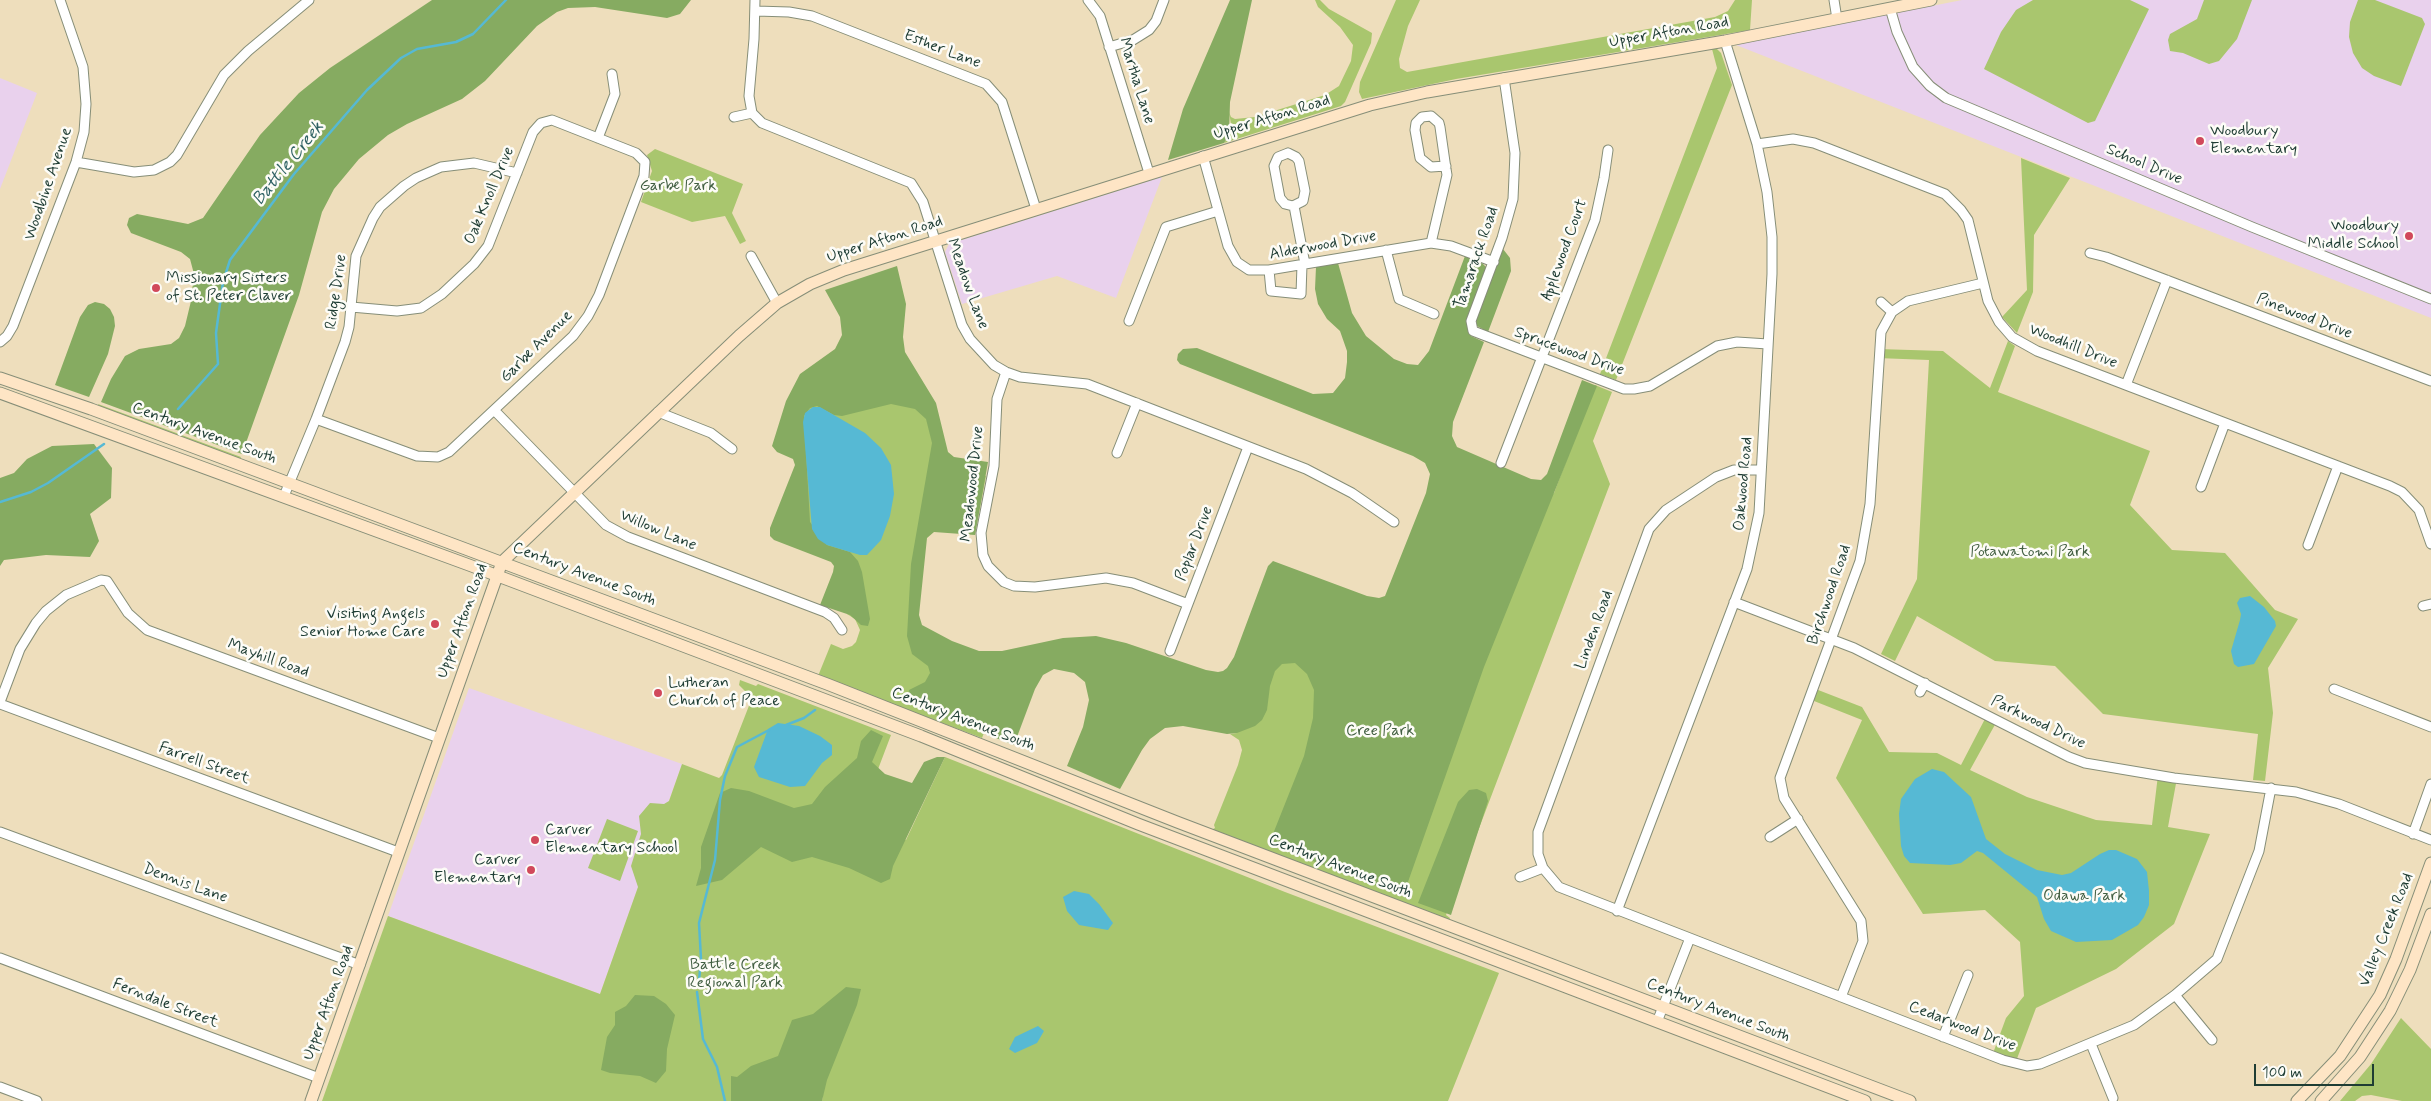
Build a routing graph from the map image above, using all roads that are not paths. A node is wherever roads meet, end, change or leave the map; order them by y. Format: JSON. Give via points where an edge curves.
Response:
{"nodes":[{"id":1,"x":60,"y":0,"type":"edge"},
{"id":2,"x":309,"y":0,"type":"edge"},
{"id":3,"x":755,"y":0,"type":"edge"},
{"id":4,"x":1088,"y":0,"type":"edge"},
{"id":5,"x":1164,"y":0,"type":"edge"},
{"id":6,"x":1834,"y":0,"type":"edge"},
{"id":7,"x":1931,"y":0,"type":"edge"},
{"id":8,"x":1890,"y":8,"type":"junction"},
{"id":9,"x":756,"y":11,"type":"junction"},
{"id":10,"x":1836,"y":19,"type":"junction"},
{"id":11,"x":1725,"y":41,"type":"junction"},
{"id":12,"x":1109,"y":46,"type":"junction"},
{"id":13,"x":612,"y":74,"type":"dead end"},
{"id":14,"x":1504,"y":78,"type":"junction"},
{"id":15,"x":752,"y":113,"type":"junction"},
{"id":16,"x":734,"y":117,"type":"dead end"},
{"id":17,"x":598,"y":138,"type":"junction"},
{"id":18,"x":1757,"y":144,"type":"junction"},
{"id":19,"x":1608,"y":150,"type":"dead end"},
{"id":20,"x":1202,"y":156,"type":"junction"},
{"id":21,"x":76,"y":162,"type":"junction"},
{"id":22,"x":1446,"y":166,"type":"junction"},
{"id":23,"x":517,"y":173,"type":"junction"},
{"id":24,"x":1149,"y":173,"type":"junction"},
{"id":25,"x":1294,"y":206,"type":"junction"},
{"id":26,"x":1036,"y":209,"type":"junction"},
{"id":27,"x":1218,"y":211,"type":"junction"},
{"id":28,"x":936,"y":241,"type":"junction"},
{"id":29,"x":1431,"y":243,"type":"junction"},
{"id":30,"x":1386,"y":250,"type":"junction"},
{"id":31,"x":2090,"y":253,"type":"dead end"},
{"id":32,"x":751,"y":256,"type":"dead end"},
{"id":33,"x":1494,"y":262,"type":"junction"},
{"id":34,"x":1303,"y":264,"type":"junction"},
{"id":35,"x":1269,"y":270,"type":"junction"},
{"id":36,"x":2167,"y":280,"type":"junction"},
{"id":37,"x":1983,"y":283,"type":"junction"},
{"id":38,"x":2431,"y":299,"type":"edge"},
{"id":39,"x":1881,"y":302,"type":"dead end"},
{"id":40,"x":777,"y":303,"type":"junction"},
{"id":41,"x":351,"y":306,"type":"junction"},
{"id":42,"x":1892,"y":312,"type":"junction"},
{"id":43,"x":1434,"y":314,"type":"dead end"},
{"id":44,"x":1129,"y":321,"type":"dead end"},
{"id":45,"x":1472,"y":328,"type":"joint"},
{"id":46,"x":0,"y":342,"type":"edge"},
{"id":47,"x":1768,"y":344,"type":"junction"},
{"id":48,"x":1541,"y":358,"type":"junction"},
{"id":49,"x":1006,"y":372,"type":"junction"},
{"id":50,"x":0,"y":378,"type":"edge"},
{"id":51,"x":2431,"y":381,"type":"edge"},
{"id":52,"x":2126,"y":385,"type":"junction"},
{"id":53,"x":0,"y":393,"type":"edge"},
{"id":54,"x":1136,"y":403,"type":"junction"},
{"id":55,"x":494,"y":410,"type":"junction"},
{"id":56,"x":658,"y":412,"type":"junction"},
{"id":57,"x":316,"y":419,"type":"junction"},
{"id":58,"x":2225,"y":423,"type":"junction"},
{"id":59,"x":1248,"y":447,"type":"junction"},
{"id":60,"x":732,"y":449,"type":"dead end"},
{"id":61,"x":1117,"y":453,"type":"dead end"},
{"id":62,"x":1501,"y":463,"type":"dead end"},
{"id":63,"x":2338,"y":466,"type":"junction"},
{"id":64,"x":1761,"y":470,"type":"junction"},
{"id":65,"x":289,"y":483,"type":"junction"},
{"id":66,"x":2201,"y":487,"type":"dead end"},
{"id":67,"x":572,"y":493,"type":"junction"},
{"id":68,"x":284,"y":496,"type":"junction"},
{"id":69,"x":2428,"y":521,"type":"edge"},
{"id":70,"x":1394,"y":522,"type":"dead end"},
{"id":71,"x":2431,"y":544,"type":"edge"},
{"id":72,"x":2308,"y":545,"type":"dead end"},
{"id":73,"x":502,"y":562,"type":"junction"},
{"id":74,"x":496,"y":575,"type":"junction"},
{"id":75,"x":1734,"y":602,"type":"junction"},
{"id":76,"x":1188,"y":604,"type":"junction"},
{"id":77,"x":842,"y":630,"type":"dead end"},
{"id":78,"x":1831,"y":640,"type":"junction"},
{"id":79,"x":1170,"y":651,"type":"dead end"},
{"id":80,"x":1925,"y":683,"type":"junction"},
{"id":81,"x":2334,"y":689,"type":"dead end"},
{"id":82,"x":1920,"y":692,"type":"dead end"},
{"id":83,"x":0,"y":703,"type":"edge"},
{"id":84,"x":2029,"y":726,"type":"dead end"},
{"id":85,"x":2431,"y":727,"type":"edge"},
{"id":86,"x":2024,"y":734,"type":"junction"},
{"id":87,"x":439,"y":738,"type":"junction"},
{"id":88,"x":2431,"y":784,"type":"edge"},
{"id":89,"x":2271,"y":788,"type":"junction"},
{"id":90,"x":1798,"y":819,"type":"junction"},
{"id":91,"x":0,"y":832,"type":"edge"},
{"id":92,"x":2413,"y":834,"type":"junction"},
{"id":93,"x":1770,"y":837,"type":"dead end"},
{"id":94,"x":2431,"y":840,"type":"edge"},
{"id":95,"x":398,"y":852,"type":"junction"},
{"id":96,"x":2431,"y":862,"type":"edge"},
{"id":97,"x":1543,"y":868,"type":"junction"},
{"id":98,"x":1520,"y":876,"type":"dead end"},
{"id":99,"x":1617,"y":911,"type":"junction"},
{"id":100,"x":2431,"y":914,"type":"edge"},
{"id":101,"x":1690,"y":938,"type":"junction"},
{"id":102,"x":0,"y":958,"type":"edge"},
{"id":103,"x":360,"y":965,"type":"junction"},
{"id":104,"x":1968,"y":975,"type":"dead end"},
{"id":105,"x":2176,"y":995,"type":"junction"},
{"id":106,"x":1841,"y":997,"type":"junction"},
{"id":107,"x":1663,"y":1007,"type":"junction"},
{"id":108,"x":1657,"y":1022,"type":"junction"},
{"id":109,"x":1943,"y":1037,"type":"junction"},
{"id":110,"x":2212,"y":1040,"type":"dead end"},
{"id":111,"x":2091,"y":1044,"type":"junction"},
{"id":112,"x":319,"y":1078,"type":"junction"},
{"id":113,"x":0,"y":1088,"type":"edge"},
{"id":114,"x":2113,"y":1098,"type":"dead end"},
{"id":115,"x":37,"y":1101,"type":"edge"},
{"id":116,"x":311,"y":1101,"type":"edge"},
{"id":117,"x":1865,"y":1101,"type":"edge"},
{"id":118,"x":1910,"y":1101,"type":"edge"},
{"id":119,"x":2297,"y":1101,"type":"edge"},
{"id":120,"x":2322,"y":1101,"type":"edge"}],
"edges":[{"from":1,"to":21,"type":"street","name":"Woodbine Avenue","via":[[79,51],[85,83],[85,120]]},
{"from":2,"to":21,"type":"street","via":[[224,75],[170,162],[154,170],[134,172]]},
{"from":3,"to":9,"type":"street"},
{"from":4,"to":12,"type":"street","name":"Martha Lane","via":[[1100,16]]},
{"from":5,"to":12,"type":"street","via":[[1149,30],[1133,40]]},
{"from":6,"to":10,"type":"street"},
{"from":7,"to":8,"type":"main road","name":"Upper Afton Road"},
{"from":8,"to":10,"type":"main road","name":"Upper Afton Road"},
{"from":8,"to":38,"type":"street","name":"School Drive","via":[[1912,67],[1946,98],[2243,224]]},
{"from":9,"to":15,"type":"street","via":[[749,96]]},
{"from":9,"to":26,"type":"street","name":"Esther Lane","via":[[812,16],[986,84],[1002,102]]},
{"from":10,"to":11,"type":"main road","name":"Upper Afton Road"},
{"from":11,"to":14,"type":"main road","name":"Upper Afton Road"},
{"from":11,"to":18,"type":"street","name":"Oakwood Road"},
{"from":12,"to":24,"type":"street","name":"Martha Lane"},
{"from":13,"to":17,"type":"street","via":[[615,94]]},
{"from":14,"to":20,"type":"main road","name":"Upper Afton Road","via":[[1370,105]]},
{"from":14,"to":33,"type":"street","name":"Tamarack Road","via":[[1515,177],[1508,219]]},
{"from":15,"to":16,"type":"street"},
{"from":15,"to":28,"type":"street","name":"Meadow Lane","via":[[762,123],[911,183],[923,202]]},
{"from":17,"to":23,"type":"street","name":"Oak Knoll Drive","via":[[552,120],[541,123],[533,132]]},
{"from":17,"to":55,"type":"street","name":"Garbe Avenue","via":[[636,152],[642,156],[646,168],[602,286],[588,316],[573,336]]},
{"from":18,"to":37,"type":"street","name":"Woodhill Drive","via":[[1793,139],[1814,143],[1945,194],[1968,220]]},
{"from":18,"to":47,"type":"street","name":"Oakwood Road","via":[[1772,237]]},
{"from":19,"to":48,"type":"street","name":"Applewood Court","via":[[1594,220]]},
{"from":20,"to":24,"type":"main road","name":"Upper Afton Road"},
{"from":20,"to":27,"type":"street","name":"Alderwood Drive"},
{"from":21,"to":46,"type":"street","name":"Woodbine Avenue","via":[[13,326]]},
{"from":22,"to":22,"type":"street","via":[[1438,122],[1431,116],[1422,117],[1415,130],[1420,158],[1431,167]]},
{"from":22,"to":29,"type":"street","via":[[1447,180]]},
{"from":23,"to":41,"type":"street","name":"Oak Knoll Drive","via":[[488,246],[442,294],[421,308],[410,310]]},
{"from":23,"to":41,"type":"street","name":"Ridge Drive","via":[[488,165],[460,163],[427,173],[404,186],[380,207],[360,244]]},
{"from":24,"to":26,"type":"main road","name":"Upper Afton Road"},
{"from":25,"to":25,"type":"street","via":[[1303,202],[1305,191],[1299,161],[1286,153],[1276,159],[1274,169],[1282,201]]},
{"from":25,"to":34,"type":"street"},
{"from":26,"to":28,"type":"main road","name":"Upper Afton Road"},
{"from":27,"to":35,"type":"street","name":"Alderwood Drive","via":[[1228,246],[1237,262],[1251,270]]},
{"from":27,"to":44,"type":"street","via":[[1166,227]]},
{"from":28,"to":40,"type":"main road","name":"Upper Afton Road","via":[[831,274]]},
{"from":28,"to":49,"type":"street","name":"Meadow Lane","via":[[962,325],[984,355]]},
{"from":29,"to":30,"type":"street","name":"Alderwood Drive"},
{"from":29,"to":33,"type":"street","name":"Alderwood Drive","via":[[1451,246]]},
{"from":30,"to":34,"type":"street","name":"Alderwood Drive"},
{"from":30,"to":43,"type":"street","via":[[1399,299]]},
{"from":31,"to":36,"type":"street","name":"Pinewood Drive"},
{"from":32,"to":40,"type":"street"},
{"from":33,"to":45,"type":"street","name":"Tamarack Road","via":[[1472,317]]},
{"from":34,"to":35,"type":"street","name":"Alderwood Drive"},
{"from":34,"to":35,"type":"street","via":[[1301,294],[1271,291]]},
{"from":36,"to":51,"type":"street","name":"Pinewood Drive"},
{"from":36,"to":52,"type":"street"},
{"from":37,"to":42,"type":"street","via":[[1916,298]]},
{"from":37,"to":52,"type":"street","name":"Woodhill Drive","via":[[1994,315],[2021,343]]},
{"from":39,"to":42,"type":"street"},
{"from":40,"to":56,"type":"main road","name":"Upper Afton Road"},
{"from":41,"to":57,"type":"street","name":"Ridge Drive","via":[[345,342]]},
{"from":42,"to":78,"type":"street","name":"Birchwood Road","via":[[1878,342],[1866,536],[1853,585]]},
{"from":45,"to":48,"type":"street","name":"Sprucewood Drive","via":[[1478,334]]},
{"from":47,"to":48,"type":"street","name":"Sprucewood Drive","via":[[1738,342],[1717,346],[1642,389],[1624,389]]},
{"from":47,"to":64,"type":"street","name":"Oakwood Road"},
{"from":48,"to":62,"type":"street","name":"Applewood Court"},
{"from":49,"to":54,"type":"street","name":"Meadow Lane","via":[[1033,380],[1087,384]]},
{"from":49,"to":76,"type":"street","name":"Meadowood Drive","via":[[997,399],[994,466],[981,533],[983,555],[988,566],[1004,582],[1014,586],[1035,588],[1106,578],[1134,583]]},
{"from":50,"to":65,"type":"main road","name":"Century Avenue South","via":[[30,386]]},
{"from":52,"to":58,"type":"street","name":"Woodhill Drive"},
{"from":53,"to":68,"type":"main road","name":"Century Avenue South"},
{"from":54,"to":59,"type":"street","name":"Meadow Lane"},
{"from":54,"to":61,"type":"street"},
{"from":55,"to":57,"type":"street","name":"Garbe Avenue","via":[[449,452],[426,458]]},
{"from":55,"to":67,"type":"street","name":"Willow Lane"},
{"from":56,"to":60,"type":"street","via":[[710,433]]},
{"from":56,"to":67,"type":"main road","name":"Upper Afton Road"},
{"from":57,"to":65,"type":"street","name":"Ridge Drive"},
{"from":58,"to":63,"type":"street","name":"Woodhill Drive"},
{"from":58,"to":66,"type":"street"},
{"from":59,"to":70,"type":"street","name":"Meadow Lane","via":[[1326,478]]},
{"from":59,"to":76,"type":"street","name":"Poplar Drive"},
{"from":63,"to":69,"type":"street","name":"Woodhill Drive","via":[[2402,492]]},
{"from":63,"to":72,"type":"street"},
{"from":64,"to":75,"type":"street","name":"Oakwood Road","via":[[1756,536]]},
{"from":64,"to":97,"type":"street","name":"Linden Road","via":[[1734,470],[1716,477],[1666,510],[1649,529],[1538,832],[1538,854]]},
{"from":65,"to":68,"type":"street","name":"Ridge Drive"},
{"from":65,"to":73,"type":"main road","name":"Century Avenue South"},
{"from":67,"to":73,"type":"main road","name":"Upper Afton Road"},
{"from":67,"to":77,"type":"street","name":"Willow Lane","via":[[606,525],[628,537],[825,612]]},
{"from":68,"to":74,"type":"main road","name":"Century Avenue South"},
{"from":69,"to":71,"type":"street","name":"Woodhill Drive"},
{"from":73,"to":74,"type":"main road","name":"Upper Afton Road"},
{"from":73,"to":107,"type":"main road","name":"Century Avenue South"},
{"from":74,"to":87,"type":"main road","name":"Upper Afton Road"},
{"from":74,"to":108,"type":"main road","name":"Century Avenue South"},
{"from":75,"to":78,"type":"street","name":"Parkwood Drive"},
{"from":75,"to":99,"type":"street","name":"Oakwood Road"},
{"from":76,"to":79,"type":"street","name":"Poplar Drive"},
{"from":78,"to":80,"type":"street","name":"Parkwood Drive"},
{"from":78,"to":90,"type":"street","name":"Birchwood Road","via":[[1780,778],[1784,798]]},
{"from":80,"to":82,"type":"street"},
{"from":80,"to":86,"type":"street","name":"Parkwood Drive"},
{"from":81,"to":85,"type":"street"},
{"from":83,"to":87,"type":"street","name":"Mayhill Road","via":[[20,649],[46,611],[76,590],[101,580],[107,581],[128,613],[147,630]]},
{"from":83,"to":95,"type":"street","name":"Farrell Street"},
{"from":84,"to":86,"type":"street"},
{"from":86,"to":89,"type":"street","name":"Parkwood Drive","via":[[2085,763],[2174,778]]},
{"from":87,"to":95,"type":"main road","name":"Upper Afton Road"},
{"from":88,"to":92,"type":"street"},
{"from":89,"to":92,"type":"street","name":"Parkwood Drive","via":[[2328,800]]},
{"from":89,"to":105,"type":"street","name":"Cedarwood Drive","via":[[2260,851],[2222,951],[2209,968]]},
{"from":90,"to":93,"type":"street"},
{"from":90,"to":106,"type":"street","name":"Birchwood Road","via":[[1861,921],[1863,941]]},
{"from":91,"to":103,"type":"street","name":"Dennis Lane"},
{"from":92,"to":94,"type":"street","name":"Parkwood Drive"},
{"from":95,"to":103,"type":"main road","name":"Upper Afton Road"},
{"from":96,"to":119,"type":"main road","name":"Valley Creek Road","via":[[2396,960],[2377,1000],[2340,1056]]},
{"from":97,"to":98,"type":"street"},
{"from":97,"to":99,"type":"street","name":"Cedarwood Drive","via":[[1559,887]]},
{"from":99,"to":101,"type":"street","name":"Cedarwood Drive"},
{"from":100,"to":120,"type":"main road","via":[[2410,970],[2386,1019]]},
{"from":101,"to":106,"type":"street","name":"Cedarwood Drive"},
{"from":101,"to":107,"type":"street"},
{"from":102,"to":112,"type":"street","name":"Ferndale Street"},
{"from":103,"to":112,"type":"main road","name":"Upper Afton Road"},
{"from":104,"to":109,"type":"street"},
{"from":105,"to":110,"type":"street"},
{"from":105,"to":111,"type":"street","name":"Cedarwood Drive","via":[[2134,1025]]},
{"from":106,"to":109,"type":"street","name":"Cedarwood Drive"},
{"from":107,"to":108,"type":"street"},
{"from":107,"to":118,"type":"main road","name":"Century Avenue South"},
{"from":108,"to":117,"type":"main road","name":"Century Avenue South"},
{"from":109,"to":111,"type":"street","name":"Cedarwood Drive","via":[[2027,1066]]},
{"from":111,"to":114,"type":"street"},
{"from":112,"to":116,"type":"main road","name":"Upper Afton Road"},
{"from":113,"to":115,"type":"street"}]}
